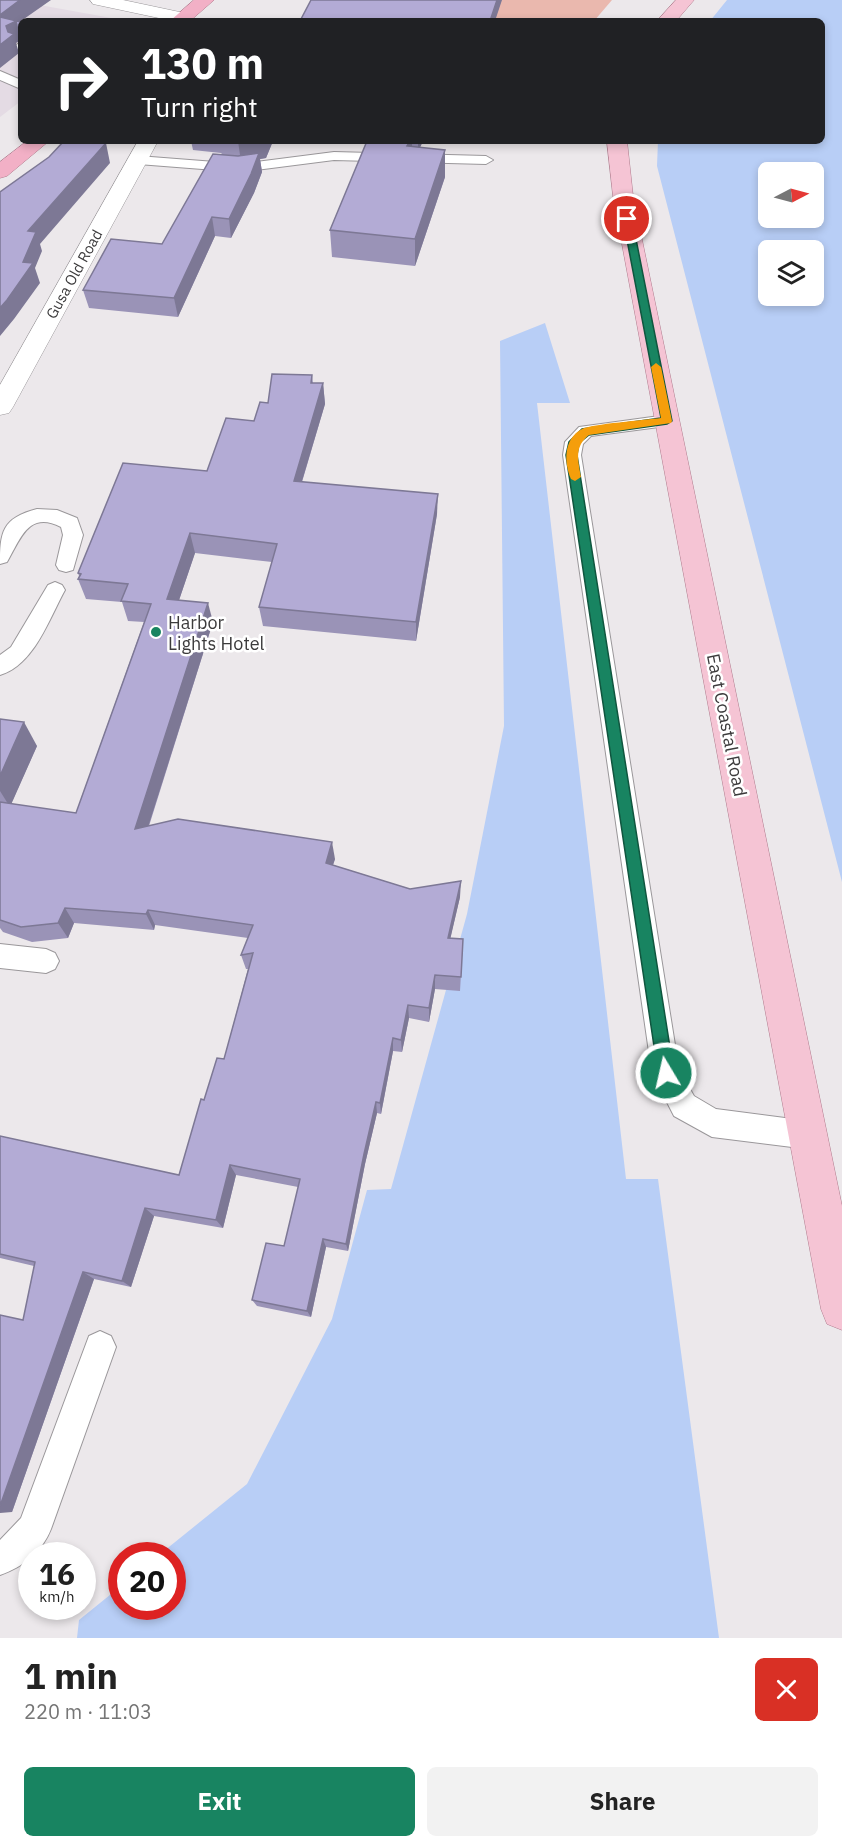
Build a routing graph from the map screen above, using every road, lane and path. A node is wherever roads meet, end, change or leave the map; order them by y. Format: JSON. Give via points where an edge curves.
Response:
{"nodes":[{"id":1,"x":99,"y":0,"type":"edge"},
{"id":2,"x":205,"y":0,"type":"edge"},
{"id":3,"x":685,"y":0,"type":"edge"},
{"id":4,"x":174,"y":18,"type":"edge"},
{"id":5,"x":184,"y":18,"type":"edge"},
{"id":6,"x":669,"y":18,"type":"edge"},
{"id":7,"x":0,"y":75,"type":"edge"},
{"id":8,"x":18,"y":84,"type":"edge"},
{"id":9,"x":35,"y":144,"type":"edge"},
{"id":10,"x":617,"y":144,"type":"edge"},
{"id":11,"x":143,"y":151,"type":"edge"},
{"id":12,"x":486,"y":160,"type":"dead end"},
{"id":13,"x":0,"y":172,"type":"edge"},
{"id":14,"x":0,"y":407,"type":"edge"},
{"id":15,"x":667,"y":421,"type":"junction"},
{"id":16,"x":0,"y":557,"type":"edge"},
{"id":17,"x":66,"y":565,"type":"dead end"},
{"id":18,"x":55,"y":590,"type":"dead end"},
{"id":19,"x":0,"y":667,"type":"edge"},
{"id":20,"x":0,"y":956,"type":"edge"},
{"id":21,"x":46,"y":961,"type":"dead end"},
{"id":22,"x":808,"y":1135,"type":"junction"},
{"id":23,"x":842,"y":1309,"type":"edge"},
{"id":24,"x":100,"y":1347,"type":"dead end"},
{"id":25,"x":0,"y":1558,"type":"edge"}],
"edges":[{"from":1,"to":4,"type":"street"},
{"from":2,"to":5,"type":"highway"},
{"from":3,"to":6,"type":"main road"},
{"from":7,"to":8,"type":"lane"},
{"from":9,"to":13,"type":"highway"},
{"from":10,"to":15,"type":"main road","name":"East Coastal Road","via":[[623,196]]},
{"from":11,"to":12,"type":"lane","via":[[241,168],[334,156]]},
{"from":11,"to":14,"type":"street","name":"Gusa Old Road"},
{"from":15,"to":22,"type":"main road","name":"East Coastal Road"},
{"from":15,"to":22,"type":"lane","via":[[585,432],[574,442],[572,455],[666,1073],[684,1106],[712,1123]]},
{"from":16,"to":17,"type":"lane","via":[[16,526],[26,518],[60,517],[70,523],[74,535]]},
{"from":18,"to":19,"type":"lane","via":[[19,653]]},
{"from":20,"to":21,"type":"lane"},
{"from":22,"to":23,"type":"main road","name":"East Coastal Road"},
{"from":24,"to":25,"type":"lane","via":[[34,1528],[9,1555]]}]}
